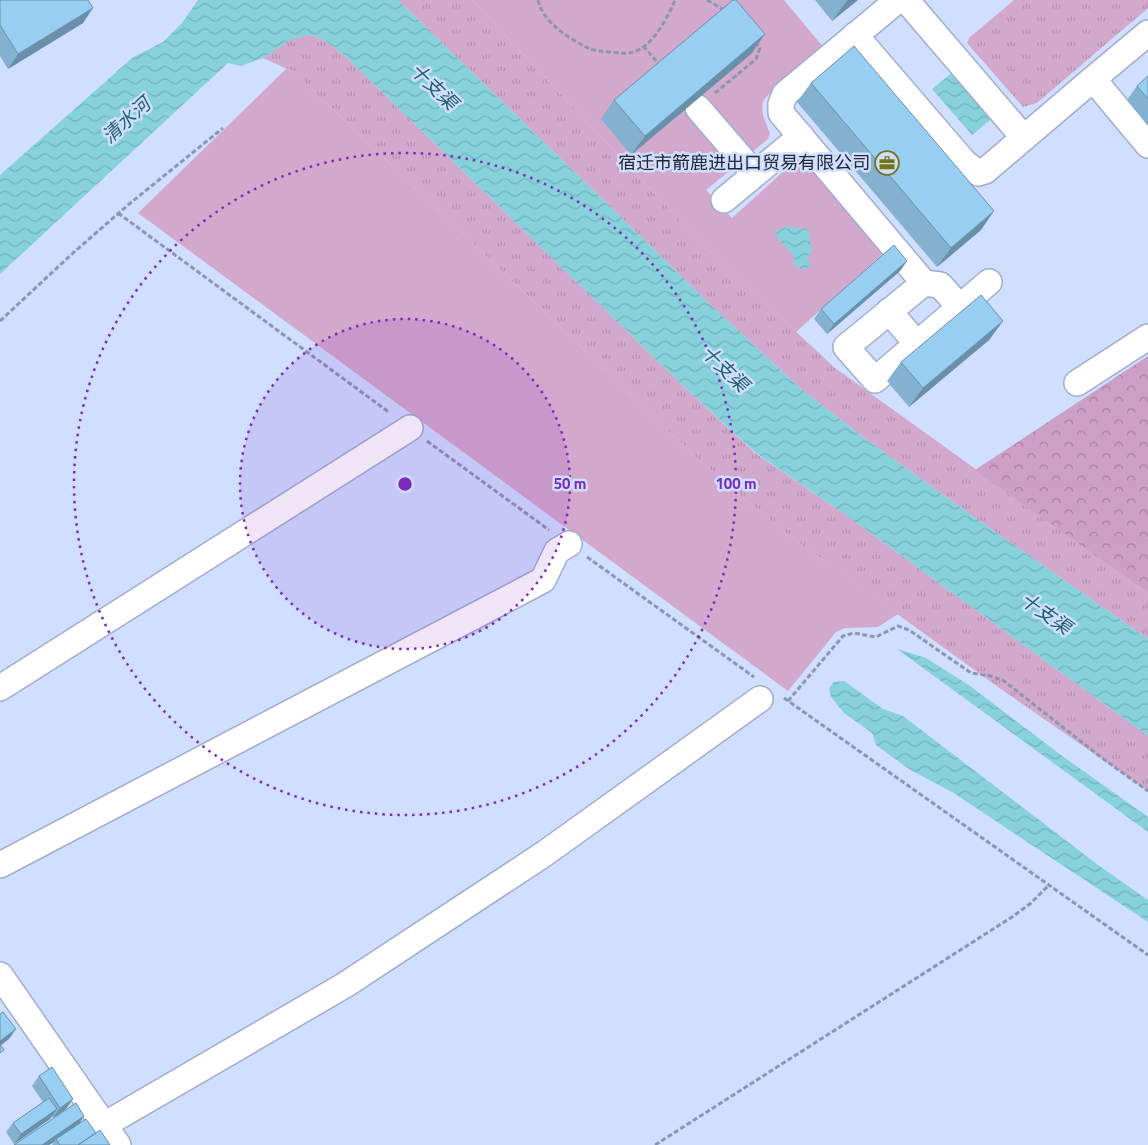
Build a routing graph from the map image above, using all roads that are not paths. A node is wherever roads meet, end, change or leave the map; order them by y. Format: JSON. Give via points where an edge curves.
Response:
{"nodes":[{"id":1,"x":898,"y":0,"type":"edge"},
{"id":2,"x":906,"y":0,"type":"edge"},
{"id":3,"x":1148,"y":33,"type":"edge"},
{"id":4,"x":855,"y":36,"type":"junction"},
{"id":5,"x":1093,"y":79,"type":"junction"},
{"id":6,"x":698,"y":108,"type":"edge"},
{"id":7,"x":801,"y":136,"type":"junction"},
{"id":8,"x":1024,"y":138,"type":"junction"},
{"id":9,"x":1148,"y":145,"type":"edge"},
{"id":10,"x":755,"y":174,"type":"junction"},
{"id":11,"x":724,"y":200,"type":"dead end"},
{"id":12,"x":924,"y":282,"type":"junction"},
{"id":13,"x":989,"y":282,"type":"dead end"},
{"id":14,"x":960,"y":308,"type":"junction"},
{"id":15,"x":889,"y":312,"type":"junction"},
{"id":16,"x":1148,"y":337,"type":"edge"},
{"id":17,"x":917,"y":344,"type":"junction"},
{"id":18,"x":1077,"y":383,"type":"dead end"},
{"id":19,"x":410,"y":428,"type":"road end"},
{"id":20,"x":569,"y":544,"type":"road end"},
{"id":21,"x":0,"y":688,"type":"edge"},
{"id":22,"x":765,"y":691,"type":"road end"},
{"id":23,"x":0,"y":865,"type":"edge"},
{"id":24,"x":3,"y":987,"type":"edge"},
{"id":25,"x":104,"y":1125,"type":"junction"},
{"id":26,"x":118,"y":1145,"type":"edge"}],
"edges":[{"from":1,"to":4,"type":"street"},
{"from":2,"to":8,"type":"street"},
{"from":3,"to":5,"type":"street"},
{"from":4,"to":7,"type":"street","via":[[785,94],[781,113]]},
{"from":4,"to":8,"type":"street","via":[[964,162],[978,173],[985,171]]},
{"from":5,"to":8,"type":"street"},
{"from":5,"to":9,"type":"street"},
{"from":6,"to":10,"type":"street"},
{"from":7,"to":10,"type":"street"},
{"from":7,"to":12,"type":"street"},
{"from":10,"to":11,"type":"street"},
{"from":12,"to":14,"type":"street","via":[[940,285]]},
{"from":12,"to":15,"type":"street"},
{"from":13,"to":14,"type":"street"},
{"from":14,"to":17,"type":"street"},
{"from":15,"to":17,"type":"street"},
{"from":15,"to":17,"type":"street","via":[[846,347],[875,380]]},
{"from":16,"to":18,"type":"street"},
{"from":19,"to":21,"type":"street"},
{"from":20,"to":23,"type":"street","via":[[557,551],[543,580]]},
{"from":22,"to":25,"type":"street","via":[[544,854],[345,985]]},
{"from":24,"to":25,"type":"street"},
{"from":25,"to":26,"type":"street"}]}
